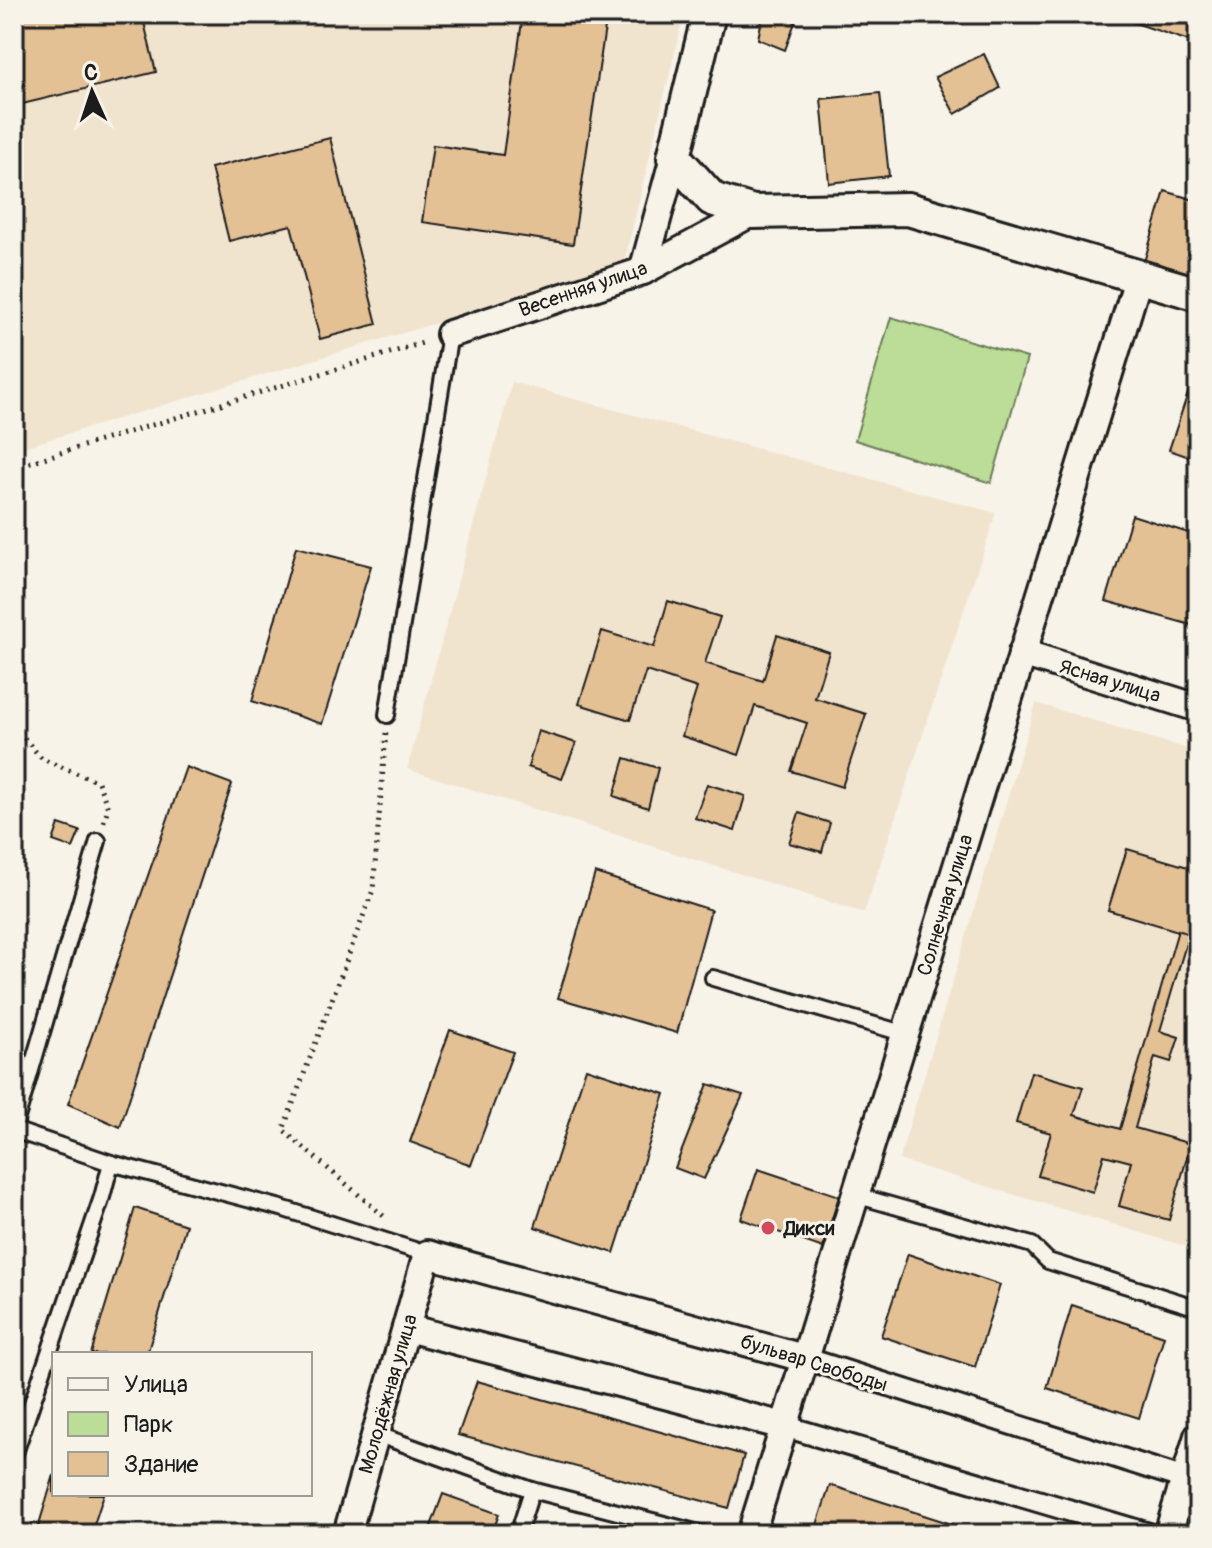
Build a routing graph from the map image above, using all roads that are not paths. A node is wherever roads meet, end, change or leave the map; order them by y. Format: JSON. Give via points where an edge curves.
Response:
{"nodes":[{"id":1,"x":709,"y":14,"type":"edge"},
{"id":2,"x":674,"y":157,"type":"junction"},
{"id":3,"x":753,"y":212,"type":"junction"},
{"id":4,"x":643,"y":271,"type":"junction"},
{"id":5,"x":1139,"y":276,"type":"junction"},
{"id":6,"x":1198,"y":294,"type":"edge"},
{"id":7,"x":450,"y":334,"type":"joint"},
{"id":8,"x":1022,"y":653,"type":"junction"},
{"id":9,"x":1198,"y":708,"type":"edge"},
{"id":10,"x":387,"y":715,"type":"road end"},
{"id":11,"x":98,"y":841,"type":"road end"},
{"id":12,"x":713,"y":978,"type":"dead end"},
{"id":13,"x":906,"y":1034,"type":"junction"},
{"id":14,"x":14,"y":1129,"type":"edge"},
{"id":15,"x":111,"y":1163,"type":"junction"},
{"id":16,"x":855,"y":1195,"type":"junction"},
{"id":17,"x":427,"y":1254,"type":"junction"},
{"id":18,"x":1198,"y":1308,"type":"edge"},
{"id":19,"x":407,"y":1328,"type":"junction"},
{"id":20,"x":807,"y":1359,"type":"junction"},
{"id":21,"x":784,"y":1426,"type":"junction"},
{"id":22,"x":376,"y":1434,"type":"junction"},
{"id":23,"x":1198,"y":1436,"type":"edge"},
{"id":24,"x":14,"y":1456,"type":"edge"},
{"id":25,"x":1191,"y":1481,"type":"edge"},
{"id":26,"x":532,"y":1490,"type":"junction"},
{"id":27,"x":347,"y":1534,"type":"edge"},
{"id":28,"x":518,"y":1534,"type":"edge"},
{"id":29,"x":703,"y":1534,"type":"edge"},
{"id":30,"x":751,"y":1534,"type":"edge"},
{"id":31,"x":1149,"y":1534,"type":"edge"},
{"id":32,"x":1168,"y":1534,"type":"edge"}],
"edges":[{"from":1,"to":2,"type":"street"},
{"from":2,"to":3,"type":"street","via":[[712,199]]},
{"from":2,"to":4,"type":"street"},
{"from":3,"to":4,"type":"street","name":"Весенняя улица"},
{"from":3,"to":5,"type":"street","name":"Весенняя улица","via":[[908,209]]},
{"from":4,"to":7,"type":"street","name":"Весенняя улица"},
{"from":5,"to":6,"type":"street","name":"Весенняя улица"},
{"from":5,"to":8,"type":"street","name":"Солнечная улица"},
{"from":7,"to":10,"type":"lane"},
{"from":8,"to":9,"type":"street","name":"Ясная улица"},
{"from":8,"to":13,"type":"street","name":"Солнечная улица"},
{"from":11,"to":14,"type":"lane"},
{"from":12,"to":13,"type":"lane"},
{"from":13,"to":16,"type":"street","name":"Солнечная улица"},
{"from":14,"to":15,"type":"lane"},
{"from":15,"to":17,"type":"lane"},
{"from":15,"to":24,"type":"lane"},
{"from":16,"to":18,"type":"lane","via":[[1032,1245],[1048,1261]]},
{"from":16,"to":20,"type":"street","name":"Солнечная улица"},
{"from":17,"to":19,"type":"street","name":"Молодёжная улица"},
{"from":17,"to":20,"type":"street","name":"бульвар Свободы"},
{"from":19,"to":21,"type":"street"},
{"from":19,"to":22,"type":"street","name":"Молодёжная улица"},
{"from":20,"to":21,"type":"street","name":"Солнечная улица"},
{"from":20,"to":25,"type":"street","name":"бульвар Свободы"},
{"from":21,"to":30,"type":"street","name":"Солнечная улица"},
{"from":21,"to":31,"type":"street"},
{"from":22,"to":26,"type":"lane"},
{"from":22,"to":27,"type":"street","name":"Молодёжная улица"},
{"from":23,"to":25,"type":"street"},
{"from":25,"to":32,"type":"street"},
{"from":26,"to":28,"type":"lane"},
{"from":26,"to":29,"type":"lane"}]}
